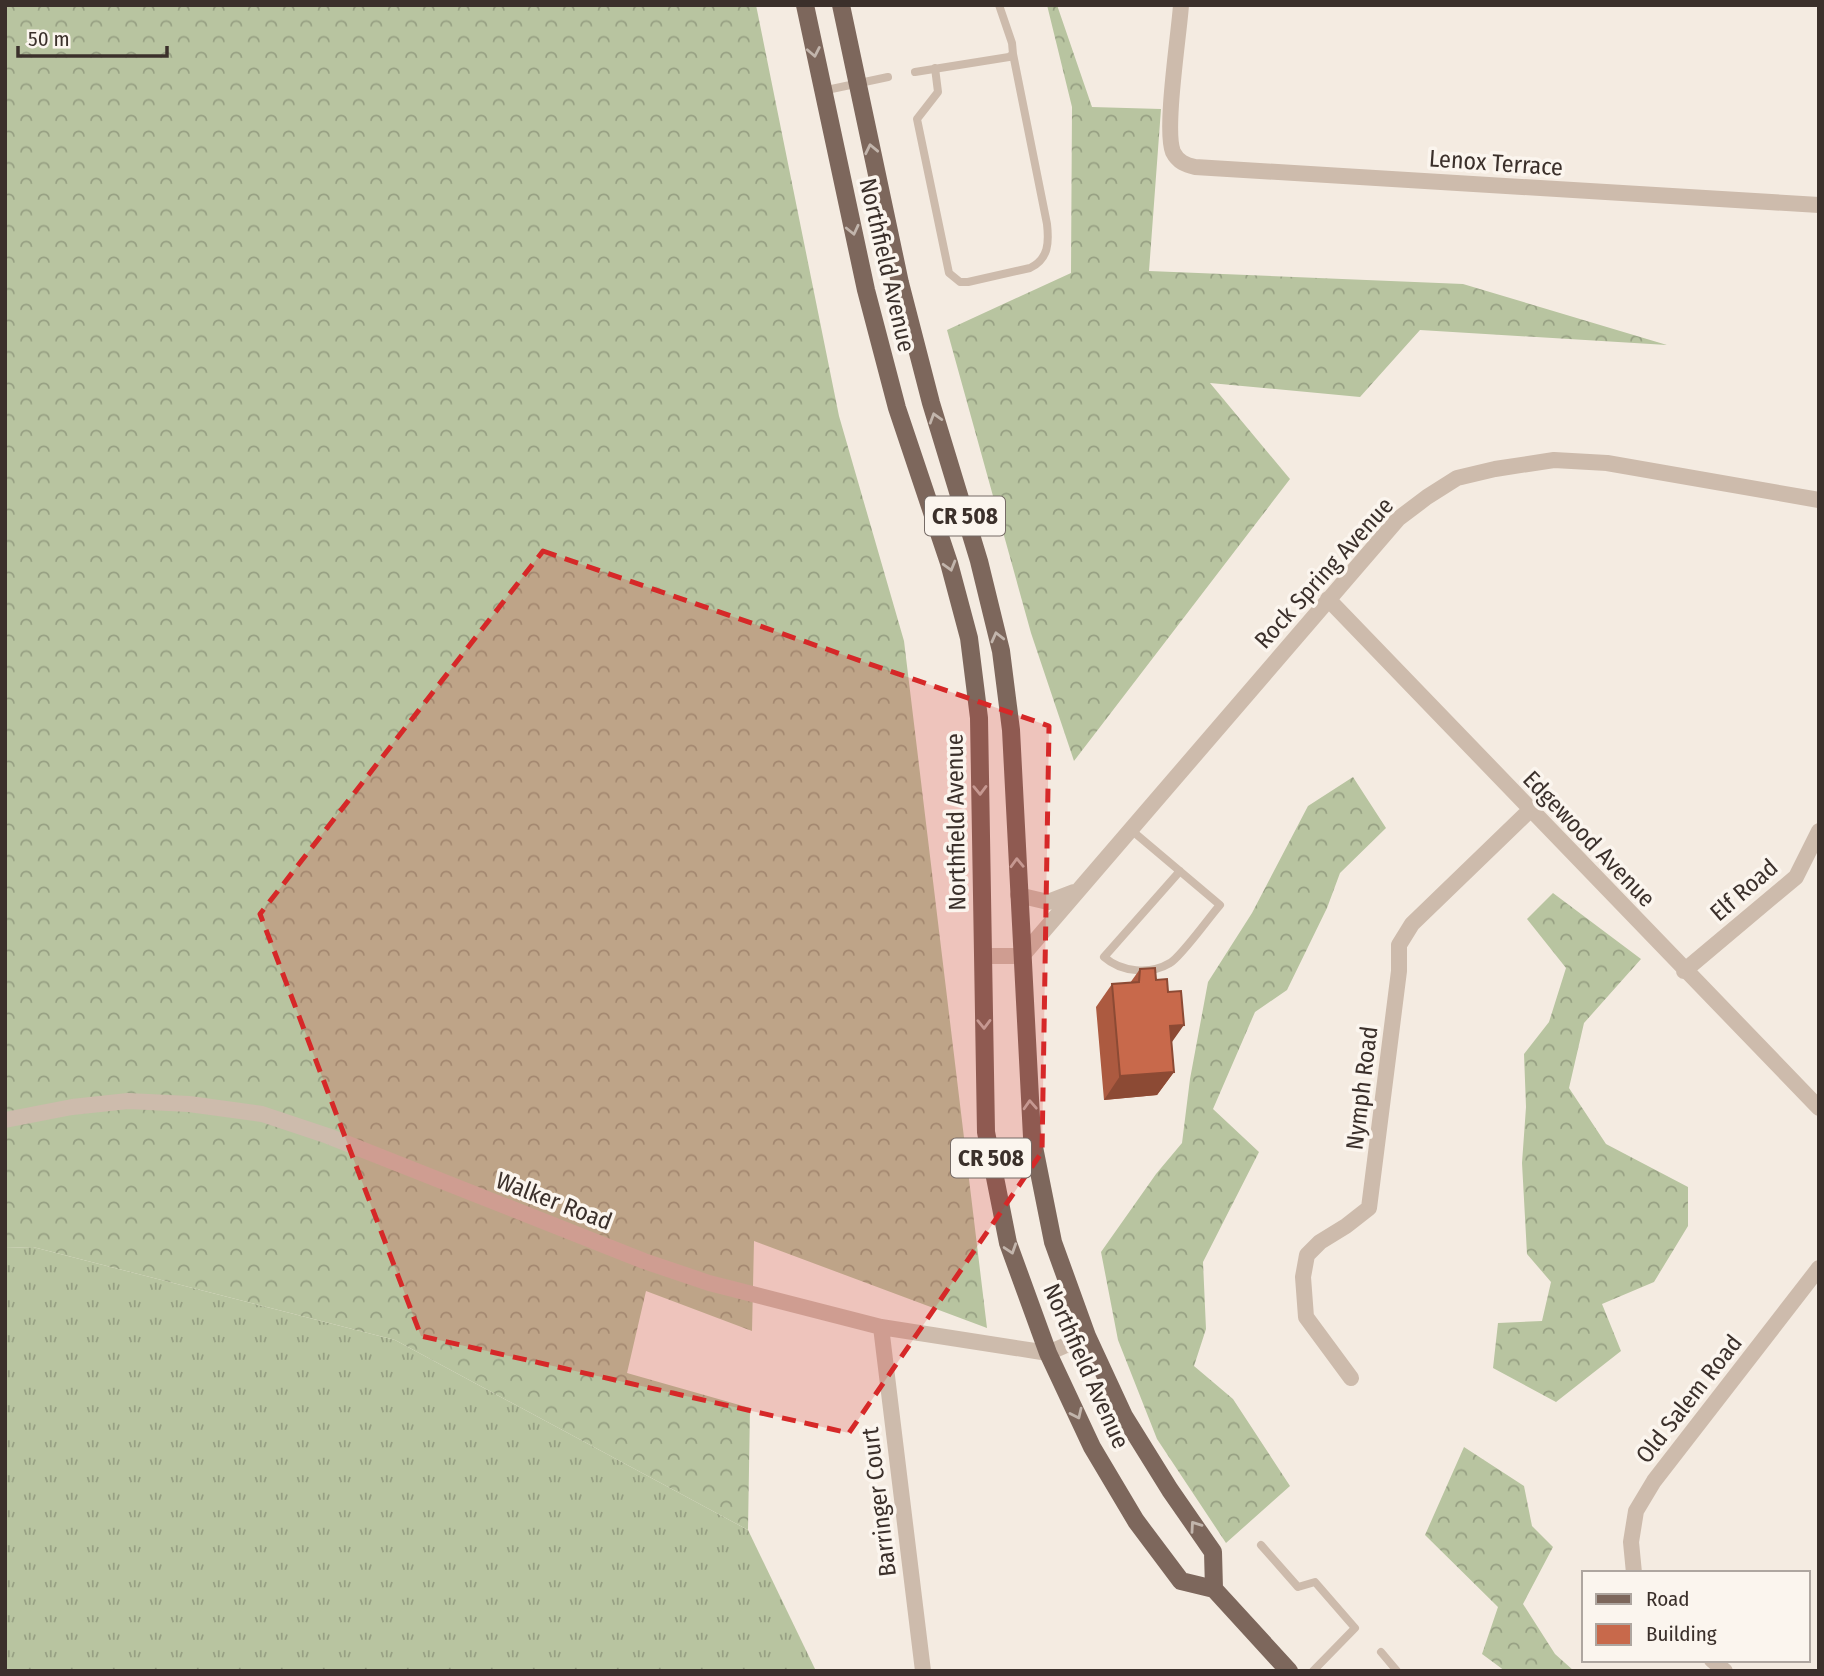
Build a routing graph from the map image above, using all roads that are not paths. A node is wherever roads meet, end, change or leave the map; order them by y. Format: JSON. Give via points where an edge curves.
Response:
{"nodes":[{"id":1,"x":805,"y":5,"type":"edge"},
{"id":2,"x":841,"y":5,"type":"edge"},
{"id":3,"x":999,"y":5,"type":"edge"},
{"id":4,"x":1181,"y":5,"type":"edge"},
{"id":5,"x":1013,"y":54,"type":"junction"},
{"id":6,"x":935,"y":68,"type":"junction"},
{"id":7,"x":915,"y":72,"type":"dead end"},
{"id":8,"x":888,"y":77,"type":"dead end"},
{"id":9,"x":856,"y":83,"type":"junction"},
{"id":10,"x":822,"y":91,"type":"junction"},
{"id":11,"x":1819,"y":205,"type":"edge"},
{"id":12,"x":1819,"y":500,"type":"edge"},
{"id":13,"x":1328,"y":599,"type":"junction"},
{"id":14,"x":1530,"y":810,"type":"junction"},
{"id":15,"x":1130,"y":829,"type":"junction"},
{"id":16,"x":1819,"y":831,"type":"edge"},
{"id":17,"x":1180,"y":871,"type":"junction"},
{"id":18,"x":1077,"y":891,"type":"junction"},
{"id":19,"x":1018,"y":895,"type":"junction"},
{"id":20,"x":983,"y":956,"type":"junction"},
{"id":21,"x":1022,"y":956,"type":"junction"},
{"id":22,"x":1684,"y":971,"type":"junction"},
{"id":23,"x":1819,"y":1108,"type":"edge"},
{"id":24,"x":5,"y":1120,"type":"edge"},
{"id":25,"x":1819,"y":1268,"type":"edge"},
{"id":26,"x":881,"y":1327,"type":"junction"},
{"id":27,"x":1087,"y":1336,"type":"junction"},
{"id":28,"x":1048,"y":1353,"type":"junction"},
{"id":29,"x":1350,"y":1378,"type":"dead end"},
{"id":30,"x":1261,"y":1545,"type":"dead end"},
{"id":31,"x":1634,"y":1571,"type":"edge"},
{"id":32,"x":1214,"y":1589,"type":"junction"},
{"id":33,"x":1381,"y":1652,"type":"dead end"},
{"id":34,"x":923,"y":1671,"type":"edge"},
{"id":35,"x":1289,"y":1671,"type":"edge"},
{"id":36,"x":1312,"y":1671,"type":"edge"},
{"id":37,"x":1397,"y":1671,"type":"edge"}],
"edges":[{"from":1,"to":10,"type":"main road","name":"Northfield Avenue","number":"CR 508","one_way":true},
{"from":2,"to":9,"type":"main road","name":"Northfield Avenue","number":"CR 508"},
{"from":3,"to":5,"type":"lane"},
{"from":4,"to":11,"type":"street","name":"Lenox Terrace","via":[[1170,131],[1175,155],[1182,164]]},
{"from":5,"to":6,"type":"lane"},
{"from":5,"to":6,"type":"lane","via":[[1048,247],[1040,263],[1030,268],[968,282],[949,273],[917,120],[937,92]]},
{"from":6,"to":7,"type":"lane"},
{"from":8,"to":9,"type":"lane"},
{"from":9,"to":10,"type":"lane"},
{"from":19,"to":9,"type":"main road","name":"Northfield Avenue","number":"CR 508","one_way":true,"via":[[1011,730],[1001,651],[927,390]]},
{"from":10,"to":20,"type":"main road","name":"Northfield Avenue","number":"CR 508","one_way":true,"via":[[897,408],[969,638],[979,718]]},
{"from":12,"to":13,"type":"street","name":"Rock Spring Avenue","via":[[1607,463],[1554,460],[1495,469],[1457,478],[1417,504],[1398,519]]},
{"from":13,"to":14,"type":"street","name":"Edgewood Avenue"},
{"from":13,"to":15,"type":"street","name":"Rock Spring Avenue"},
{"from":14,"to":22,"type":"street","name":"Edgewood Avenue"},
{"from":14,"to":29,"type":"street","name":"Nymph Road","via":[[1412,924],[1399,945],[1398,985],[1369,1208],[1307,1255],[1303,1278],[1306,1317]]},
{"from":15,"to":17,"type":"lane"},
{"from":15,"to":18,"type":"street","name":"Rock Spring Avenue"},
{"from":16,"to":22,"type":"street","name":"Elf Road","via":[[1796,877]]},
{"from":17,"to":17,"type":"lane","via":[[1220,905],[1171,963],[1145,971],[1115,967],[1104,957]]},
{"from":18,"to":19,"type":"street","via":[[1048,902]]},
{"from":18,"to":21,"type":"street","name":"Rock Spring Avenue"},
{"from":19,"to":21,"type":"main road","name":"Northfield Avenue","number":"CR 508"},
{"from":20,"to":21,"type":"street"},
{"from":20,"to":28,"type":"main road","name":"Northfield Avenue","number":"CR 508","one_way":true,"via":[[986,1132],[1008,1243]]},
{"from":27,"to":21,"type":"main road","name":"Northfield Avenue","number":"CR 508","one_way":true,"via":[[1053,1242],[1032,1137]]},
{"from":22,"to":23,"type":"street","name":"Edgewood Avenue"},
{"from":24,"to":26,"type":"street","name":"Walker Road","via":[[128,1101],[262,1114],[696,1279]]},
{"from":25,"to":31,"type":"street","name":"Old Salem Road","via":[[1654,1481],[1636,1511],[1631,1542]]},
{"from":26,"to":28,"type":"street","name":"Walker Road"},
{"from":26,"to":34,"type":"street","name":"Barringer Court"},
{"from":27,"to":28,"type":"street"},
{"from":32,"to":27,"type":"main road","name":"Northfield Avenue","number":"CR 508","one_way":true,"via":[[1213,1552],[1124,1416]]},
{"from":28,"to":32,"type":"main road","name":"Northfield Avenue","number":"CR 508","one_way":true,"via":[[1092,1447],[1136,1521],[1181,1581]]},
{"from":30,"to":36,"type":"lane","via":[[1298,1587],[1315,1581],[1355,1628]]},
{"from":32,"to":35,"type":"main road"},
{"from":33,"to":37,"type":"lane"}]}
